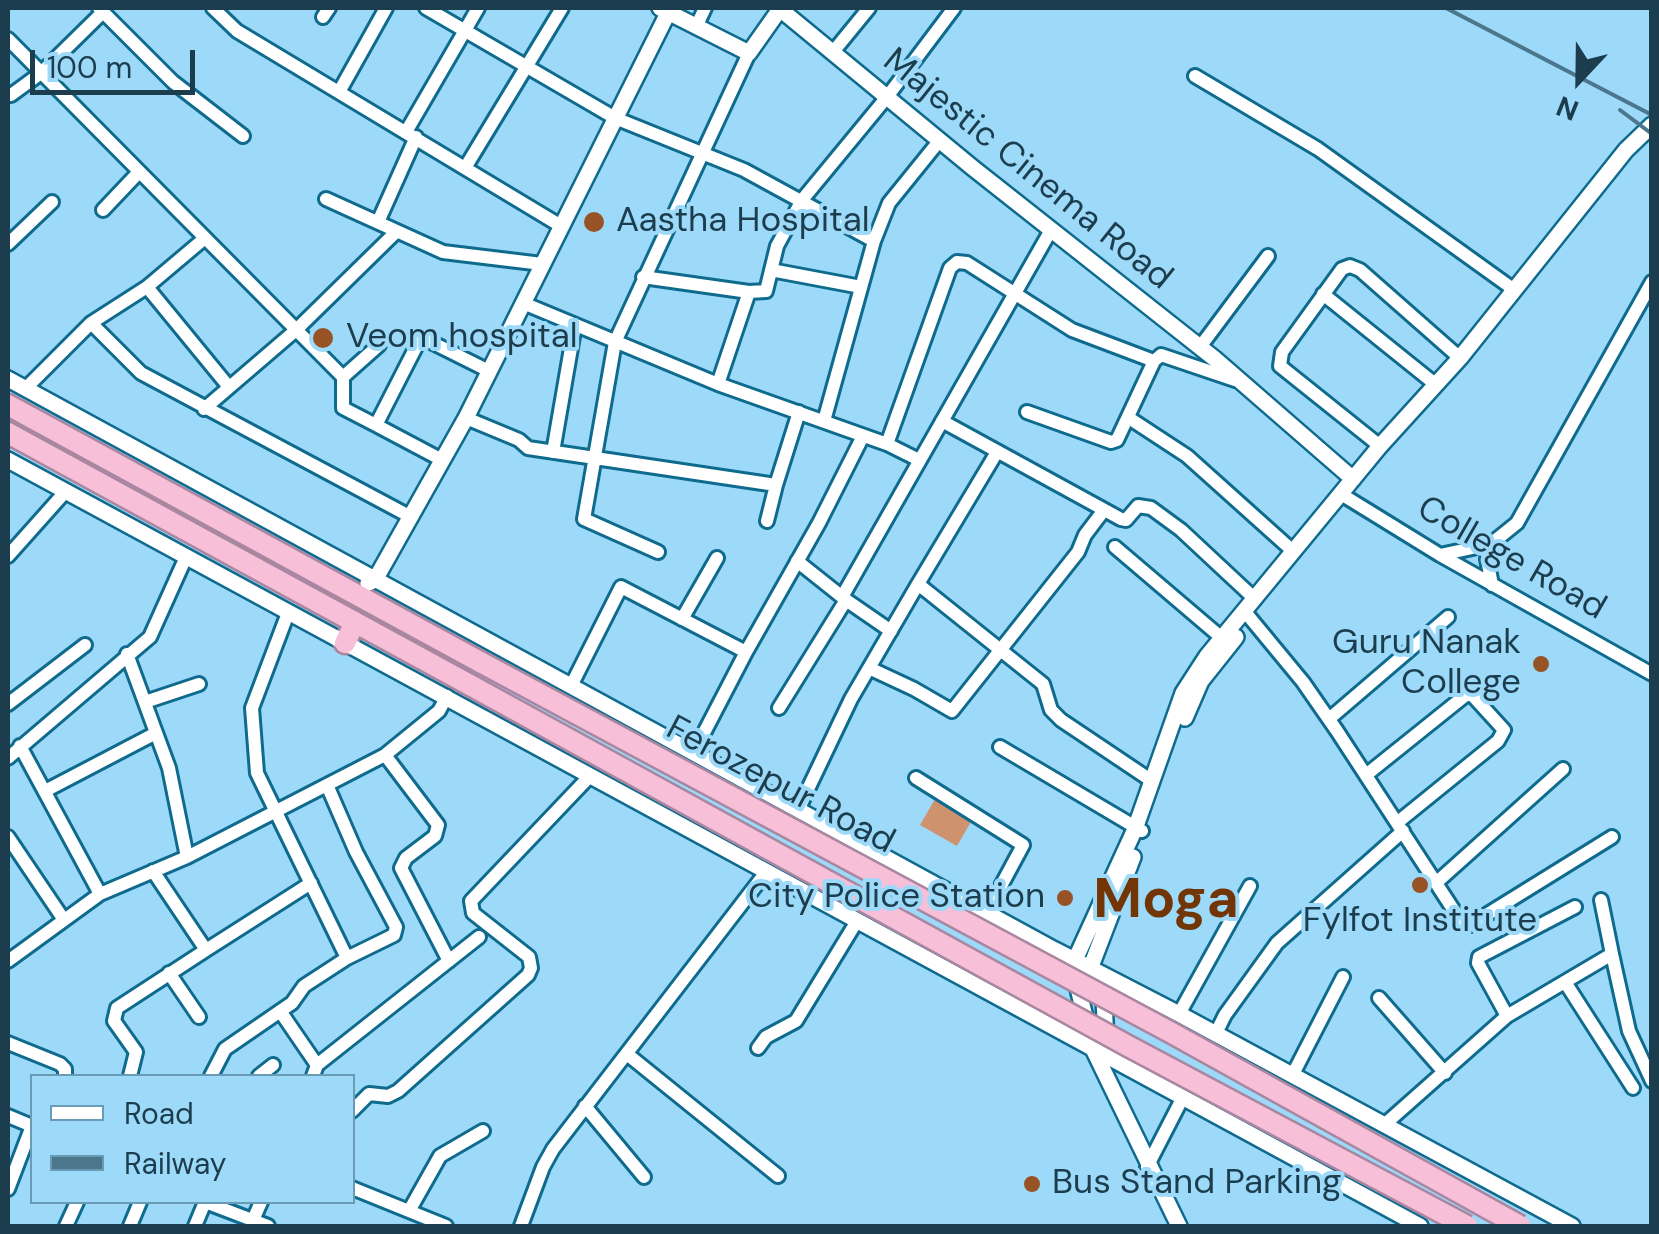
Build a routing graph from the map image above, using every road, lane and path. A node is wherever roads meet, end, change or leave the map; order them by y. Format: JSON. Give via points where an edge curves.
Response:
{"nodes":[{"id":1,"x":213,"y":8,"type":"edge"},
{"id":2,"x":386,"y":8,"type":"edge"},
{"id":3,"x":426,"y":8,"type":"edge"},
{"id":4,"x":478,"y":8,"type":"edge"},
{"id":5,"x":562,"y":8,"type":"edge"},
{"id":6,"x":705,"y":8,"type":"edge"},
{"id":7,"x":780,"y":8,"type":"edge"},
{"id":8,"x":869,"y":8,"type":"edge"},
{"id":9,"x":954,"y":8,"type":"edge"},
{"id":10,"x":101,"y":10,"type":"edge"},
{"id":11,"x":664,"y":10,"type":"edge"},
{"id":12,"x":696,"y":26,"type":"junction"},
{"id":13,"x":465,"y":30,"type":"junction"},
{"id":14,"x":8,"y":39,"type":"edge"},
{"id":15,"x":833,"y":52,"type":"junction"},
{"id":16,"x":749,"y":53,"type":"junction"},
{"id":17,"x":528,"y":67,"type":"junction"},
{"id":18,"x":41,"y":73,"type":"junction"},
{"id":19,"x":1195,"y":76,"type":"dead end"},
{"id":20,"x":339,"y":92,"type":"junction"},
{"id":21,"x":11,"y":95,"type":"dead end"},
{"id":22,"x":888,"y":97,"type":"junction"},
{"id":23,"x":615,"y":118,"type":"junction"},
{"id":24,"x":1652,"y":128,"type":"edge"},
{"id":25,"x":411,"y":134,"type":"junction"},
{"id":26,"x":243,"y":136,"type":"dead end"},
{"id":27,"x":940,"y":140,"type":"junction"},
{"id":28,"x":703,"y":153,"type":"junction"},
{"id":29,"x":465,"y":168,"type":"junction"},
{"id":30,"x":140,"y":172,"type":"junction"},
{"id":31,"x":326,"y":199,"type":"dead end"},
{"id":32,"x":802,"y":200,"type":"junction"},
{"id":33,"x":52,"y":202,"type":"dead end"},
{"id":34,"x":103,"y":210,"type":"dead end"},
{"id":35,"x":378,"y":222,"type":"junction"},
{"id":36,"x":562,"y":226,"type":"junction"},
{"id":37,"x":1051,"y":230,"type":"junction"},
{"id":38,"x":396,"y":232,"type":"junction"},
{"id":39,"x":205,"y":238,"type":"junction"},
{"id":40,"x":874,"y":241,"type":"junction"},
{"id":41,"x":8,"y":244,"type":"edge"},
{"id":42,"x":1268,"y":256,"type":"dead end"},
{"id":43,"x":542,"y":264,"type":"junction"},
{"id":44,"x":771,"y":270,"type":"junction"},
{"id":45,"x":642,"y":278,"type":"junction"},
{"id":46,"x":1652,"y":282,"type":"edge"},
{"id":47,"x":147,"y":288,"type":"junction"},
{"id":48,"x":861,"y":288,"type":"junction"},
{"id":49,"x":1513,"y":289,"type":"junction"},
{"id":50,"x":749,"y":292,"type":"junction"},
{"id":51,"x":1015,"y":292,"type":"junction"},
{"id":52,"x":1323,"y":294,"type":"junction"},
{"id":53,"x":523,"y":303,"type":"junction"},
{"id":54,"x":90,"y":323,"type":"junction"},
{"id":55,"x":575,"y":326,"type":"junction"},
{"id":56,"x":296,"y":330,"type":"junction"},
{"id":57,"x":614,"y":342,"type":"junction"},
{"id":58,"x":380,"y":345,"type":"dead end"},
{"id":59,"x":1200,"y":347,"type":"junction"},
{"id":60,"x":1460,"y":358,"type":"junction"},
{"id":61,"x":1154,"y":361,"type":"junction"},
{"id":62,"x":489,"y":370,"type":"junction"},
{"id":63,"x":343,"y":378,"type":"junction"},
{"id":64,"x":8,"y":379,"type":"edge"},
{"id":65,"x":1242,"y":383,"type":"junction"},
{"id":66,"x":718,"y":384,"type":"junction"},
{"id":67,"x":1435,"y":384,"type":"junction"},
{"id":68,"x":229,"y":387,"type":"junction"},
{"id":69,"x":24,"y":389,"type":"junction"},
{"id":70,"x":8,"y":405,"type":"edge"},
{"id":71,"x":204,"y":409,"type":"junction"},
{"id":72,"x":798,"y":412,"type":"junction"},
{"id":73,"x":1027,"y":412,"type":"dead end"},
{"id":74,"x":466,"y":418,"type":"junction"},
{"id":75,"x":1129,"y":418,"type":"junction"},
{"id":76,"x":824,"y":421,"type":"junction"},
{"id":77,"x":942,"y":421,"type":"junction"},
{"id":78,"x":376,"y":425,"type":"junction"},
{"id":79,"x":8,"y":433,"type":"edge"},
{"id":80,"x":864,"y":436,"type":"junction"},
{"id":81,"x":887,"y":444,"type":"junction"},
{"id":82,"x":1380,"y":446,"type":"junction"},
{"id":83,"x":553,"y":452,"type":"junction"},
{"id":84,"x":997,"y":452,"type":"junction"},
{"id":85,"x":8,"y":460,"type":"edge"},
{"id":86,"x":442,"y":460,"type":"junction"},
{"id":87,"x":595,"y":460,"type":"junction"},
{"id":88,"x":919,"y":460,"type":"junction"},
{"id":89,"x":1352,"y":479,"type":"junction"},
{"id":90,"x":776,"y":485,"type":"junction"},
{"id":91,"x":66,"y":492,"type":"junction"},
{"id":92,"x":1346,"y":496,"type":"junction"},
{"id":93,"x":1104,"y":510,"type":"junction"},
{"id":94,"x":411,"y":517,"type":"junction"},
{"id":95,"x":767,"y":521,"type":"dead end"},
{"id":96,"x":1491,"y":544,"type":"junction"},
{"id":97,"x":1115,"y":546,"type":"dead end"},
{"id":98,"x":658,"y":552,"type":"dead end"},
{"id":99,"x":1294,"y":552,"type":"junction"},
{"id":100,"x":1440,"y":555,"type":"junction"},
{"id":101,"x":8,"y":556,"type":"edge"},
{"id":102,"x":186,"y":557,"type":"junction"},
{"id":103,"x":717,"y":558,"type":"dead end"},
{"id":104,"x":797,"y":561,"type":"junction"},
{"id":105,"x":375,"y":580,"type":"junction"},
{"id":106,"x":918,"y":584,"type":"junction"},
{"id":107,"x":1492,"y":585,"type":"junction"},
{"id":108,"x":349,"y":590,"type":"junction"},
{"id":109,"x":844,"y":598,"type":"junction"},
{"id":110,"x":1251,"y":610,"type":"junction"},
{"id":111,"x":288,"y":613,"type":"junction"},
{"id":112,"x":1448,"y":617,"type":"dead end"},
{"id":113,"x":682,"y":619,"type":"junction"},
{"id":114,"x":355,"y":622,"type":"junction"},
{"id":115,"x":891,"y":631,"type":"junction"},
{"id":116,"x":1223,"y":638,"type":"junction"},
{"id":117,"x":345,"y":643,"type":"junction"},
{"id":118,"x":85,"y":645,"type":"dead end"},
{"id":119,"x":1001,"y":650,"type":"junction"},
{"id":120,"x":746,"y":652,"type":"junction"},
{"id":121,"x":127,"y":654,"type":"junction"},
{"id":122,"x":869,"y":668,"type":"junction"},
{"id":123,"x":1652,"y":674,"type":"edge"},
{"id":124,"x":199,"y":684,"type":"dead end"},
{"id":125,"x":572,"y":684,"type":"junction"},
{"id":126,"x":447,"y":696,"type":"junction"},
{"id":127,"x":10,"y":697,"type":"edge"},
{"id":128,"x":145,"y":702,"type":"junction"},
{"id":129,"x":779,"y":708,"type":"dead end"},
{"id":130,"x":1329,"y":719,"type":"junction"},
{"id":131,"x":156,"y":732,"type":"junction"},
{"id":132,"x":20,"y":746,"type":"junction"},
{"id":133,"x":1000,"y":747,"type":"dead end"},
{"id":134,"x":694,"y":752,"type":"junction"},
{"id":135,"x":385,"y":755,"type":"junction"},
{"id":136,"x":8,"y":758,"type":"edge"},
{"id":137,"x":1563,"y":769,"type":"dead end"},
{"id":138,"x":1366,"y":775,"type":"junction"},
{"id":139,"x":588,"y":778,"type":"junction"},
{"id":140,"x":916,"y":778,"type":"dead end"},
{"id":141,"x":1152,"y":781,"type":"junction"},
{"id":142,"x":328,"y":785,"type":"junction"},
{"id":143,"x":45,"y":791,"type":"junction"},
{"id":144,"x":798,"y":808,"type":"junction"},
{"id":145,"x":273,"y":810,"type":"junction"},
{"id":146,"x":1400,"y":826,"type":"junction"},
{"id":147,"x":1139,"y":830,"type":"junction"},
{"id":148,"x":8,"y":837,"type":"edge"},
{"id":149,"x":1612,"y":837,"type":"dead end"},
{"id":150,"x":187,"y":857,"type":"junction"},
{"id":151,"x":154,"y":871,"type":"junction"},
{"id":152,"x":767,"y":872,"type":"junction"},
{"id":153,"x":1436,"y":882,"type":"junction"},
{"id":154,"x":311,"y":883,"type":"junction"},
{"id":155,"x":1250,"y":886,"type":"dead end"},
{"id":156,"x":100,"y":894,"type":"junction"},
{"id":157,"x":1600,"y":900,"type":"dead end"},
{"id":158,"x":1575,"y":907,"type":"dead end"},
{"id":159,"x":987,"y":912,"type":"junction"},
{"id":160,"x":64,"y":920,"type":"junction"},
{"id":161,"x":857,"y":920,"type":"junction"},
{"id":162,"x":479,"y":937,"type":"dead end"},
{"id":163,"x":206,"y":950,"type":"junction"},
{"id":164,"x":1612,"y":954,"type":"junction"},
{"id":165,"x":347,"y":958,"type":"junction"},
{"id":166,"x":449,"y":960,"type":"junction"},
{"id":167,"x":1075,"y":960,"type":"junction"},
{"id":168,"x":8,"y":961,"type":"edge"},
{"id":169,"x":1090,"y":969,"type":"junction"},
{"id":170,"x":169,"y":973,"type":"junction"},
{"id":171,"x":1343,"y":977,"type":"dead end"},
{"id":172,"x":1565,"y":982,"type":"junction"},
{"id":173,"x":1379,"y":998,"type":"dead end"},
{"id":174,"x":280,"y":1012,"type":"junction"},
{"id":175,"x":1179,"y":1014,"type":"junction"},
{"id":176,"x":1507,"y":1016,"type":"junction"},
{"id":177,"x":199,"y":1017,"type":"dead end"},
{"id":178,"x":1215,"y":1035,"type":"junction"},
{"id":179,"x":8,"y":1043,"type":"edge"},
{"id":180,"x":758,"y":1048,"type":"dead end"},
{"id":181,"x":627,"y":1054,"type":"junction"},
{"id":182,"x":1100,"y":1054,"type":"junction"},
{"id":183,"x":273,"y":1065,"type":"dead end"},
{"id":184,"x":315,"y":1071,"type":"edge"},
{"id":185,"x":1445,"y":1073,"type":"junction"},
{"id":186,"x":64,"y":1074,"type":"edge"},
{"id":187,"x":130,"y":1074,"type":"edge"},
{"id":188,"x":213,"y":1074,"type":"edge"},
{"id":189,"x":262,"y":1074,"type":"edge"},
{"id":190,"x":1292,"y":1076,"type":"junction"},
{"id":191,"x":1652,"y":1081,"type":"edge"},
{"id":192,"x":1633,"y":1088,"type":"dead end"},
{"id":193,"x":1182,"y":1099,"type":"junction"},
{"id":194,"x":585,"y":1106,"type":"junction"},
{"id":195,"x":355,"y":1108,"type":"edge"},
{"id":196,"x":1384,"y":1126,"type":"junction"},
{"id":197,"x":483,"y":1130,"type":"dead end"},
{"id":198,"x":30,"y":1131,"type":"edge"},
{"id":199,"x":1147,"y":1167,"type":"junction"},
{"id":200,"x":778,"y":1176,"type":"dead end"},
{"id":201,"x":644,"y":1177,"type":"dead end"},
{"id":202,"x":8,"y":1189,"type":"edge"},
{"id":203,"x":355,"y":1189,"type":"edge"},
{"id":204,"x":210,"y":1204,"type":"edge"},
{"id":205,"x":260,"y":1204,"type":"edge"},
{"id":206,"x":409,"y":1211,"type":"junction"},
{"id":207,"x":253,"y":1220,"type":"junction"},
{"id":208,"x":268,"y":1226,"type":"edge"},
{"id":209,"x":446,"y":1226,"type":"edge"},
{"id":210,"x":521,"y":1226,"type":"edge"},
{"id":211,"x":1178,"y":1226,"type":"edge"},
{"id":212,"x":1420,"y":1226,"type":"edge"},
{"id":213,"x":1468,"y":1226,"type":"edge"},
{"id":214,"x":1520,"y":1226,"type":"edge"},
{"id":215,"x":1572,"y":1226,"type":"edge"}],
"edges":[{"from":1,"to":20,"type":"street"},
{"from":2,"to":20,"type":"street"},
{"from":3,"to":13,"type":"street"},
{"from":4,"to":13,"type":"street"},
{"from":5,"to":17,"type":"street"},
{"from":6,"to":12,"type":"street"},
{"from":7,"to":15,"type":"street","name":"Majestic Cinema Road"},
{"from":7,"to":16,"type":"street","name":"Majestic Cinema Road"},
{"from":8,"to":15,"type":"street"},
{"from":9,"to":22,"type":"street"},
{"from":10,"to":18,"type":"street"},
{"from":10,"to":26,"type":"street","via":[[185,93]]},
{"from":11,"to":12,"type":"street"},
{"from":11,"to":23,"type":"street"},
{"from":12,"to":16,"type":"street"},
{"from":13,"to":17,"type":"street"},
{"from":13,"to":25,"type":"street"},
{"from":14,"to":18,"type":"street"},
{"from":15,"to":22,"type":"street","name":"Majestic Cinema Road"},
{"from":16,"to":28,"type":"street"},
{"from":17,"to":23,"type":"street"},
{"from":17,"to":29,"type":"street"},
{"from":18,"to":21,"type":"street"},
{"from":18,"to":30,"type":"street"},
{"from":19,"to":49,"type":"street","via":[[1318,149]]},
{"from":20,"to":25,"type":"street"},
{"from":22,"to":27,"type":"street","name":"Majestic Cinema Road"},
{"from":22,"to":32,"type":"street"},
{"from":23,"to":28,"type":"street"},
{"from":23,"to":36,"type":"street"},
{"from":24,"to":49,"type":"street","via":[[1626,150]]},
{"from":24,"to":92,"type":"street"},
{"from":25,"to":29,"type":"street"},
{"from":25,"to":35,"type":"street"},
{"from":27,"to":37,"type":"street","name":"Majestic Cinema Road"},
{"from":27,"to":40,"type":"street","via":[[888,203]]},
{"from":28,"to":32,"type":"street"},
{"from":28,"to":45,"type":"street"},
{"from":29,"to":36,"type":"street"},
{"from":30,"to":34,"type":"street"},
{"from":30,"to":39,"type":"street"},
{"from":31,"to":35,"type":"street"},
{"from":32,"to":40,"type":"street"},
{"from":32,"to":44,"type":"street"},
{"from":33,"to":41,"type":"street"},
{"from":35,"to":38,"type":"street"},
{"from":36,"to":43,"type":"street"},
{"from":37,"to":51,"type":"street"},
{"from":37,"to":59,"type":"street","name":"Majestic Cinema Road"},
{"from":38,"to":43,"type":"street","via":[[442,252]]},
{"from":38,"to":56,"type":"street"},
{"from":39,"to":47,"type":"street"},
{"from":39,"to":56,"type":"street"},
{"from":40,"to":48,"type":"street"},
{"from":42,"to":59,"type":"street"},
{"from":43,"to":53,"type":"street"},
{"from":44,"to":48,"type":"street"},
{"from":44,"to":50,"type":"street","via":[[766,291]]},
{"from":45,"to":50,"type":"street"},
{"from":45,"to":57,"type":"street"},
{"from":46,"to":96,"type":"street","via":[[1526,508]]},
{"from":47,"to":54,"type":"street"},
{"from":47,"to":68,"type":"street"},
{"from":48,"to":76,"type":"street"},
{"from":49,"to":60,"type":"street"},
{"from":50,"to":66,"type":"street"},
{"from":51,"to":61,"type":"street","via":[[1072,330]]},
{"from":51,"to":77,"type":"street"},
{"from":51,"to":81,"type":"street","via":[[967,263],[952,264]]},
{"from":52,"to":60,"type":"street","via":[[1342,269],[1354,268]]},
{"from":52,"to":67,"type":"street"},
{"from":52,"to":82,"type":"street","via":[[1282,352],[1280,366]]},
{"from":53,"to":55,"type":"street"},
{"from":53,"to":62,"type":"street"},
{"from":54,"to":69,"type":"street"},
{"from":54,"to":71,"type":"street","via":[[135,369]]},
{"from":55,"to":57,"type":"street"},
{"from":55,"to":83,"type":"street"},
{"from":56,"to":63,"type":"street"},
{"from":56,"to":68,"type":"street"},
{"from":57,"to":66,"type":"street"},
{"from":57,"to":87,"type":"street"},
{"from":58,"to":63,"type":"street"},
{"from":59,"to":65,"type":"street","name":"Majestic Cinema Road"},
{"from":60,"to":67,"type":"street"},
{"from":61,"to":65,"type":"street","via":[[1166,355]]},
{"from":61,"to":75,"type":"street"},
{"from":62,"to":74,"type":"street"},
{"from":62,"to":78,"type":"street","via":[[422,340]]},
{"from":63,"to":78,"type":"street","via":[[343,408]]},
{"from":64,"to":69,"type":"street"},
{"from":65,"to":89,"type":"street","name":"Majestic Cinema Road"},
{"from":66,"to":72,"type":"street"},
{"from":67,"to":82,"type":"street"},
{"from":68,"to":71,"type":"street"},
{"from":69,"to":105,"type":"street"},
{"from":70,"to":108,"type":"highway","name":"Ferozepur Road"},
{"from":71,"to":94,"type":"street"},
{"from":72,"to":76,"type":"street"},
{"from":72,"to":90,"type":"street"},
{"from":73,"to":75,"type":"street","via":[[1111,442]]},
{"from":74,"to":83,"type":"street","via":[[528,448]]},
{"from":74,"to":86,"type":"street"},
{"from":75,"to":99,"type":"street","via":[[1186,456]]},
{"from":76,"to":80,"type":"street"},
{"from":77,"to":84,"type":"street"},
{"from":77,"to":88,"type":"street"},
{"from":78,"to":86,"type":"street"},
{"from":79,"to":114,"type":"highway","name":"Ferozepur Road"},
{"from":80,"to":81,"type":"street"},
{"from":80,"to":104,"type":"street"},
{"from":81,"to":88,"type":"street"},
{"from":82,"to":89,"type":"street"},
{"from":83,"to":87,"type":"street"},
{"from":84,"to":93,"type":"street"},
{"from":84,"to":106,"type":"street"},
{"from":85,"to":91,"type":"street"},
{"from":86,"to":94,"type":"street"},
{"from":87,"to":90,"type":"street"},
{"from":87,"to":98,"type":"street","via":[[584,520]]},
{"from":88,"to":109,"type":"street"},
{"from":89,"to":92,"type":"street"},
{"from":90,"to":95,"type":"street"},
{"from":91,"to":101,"type":"street"},
{"from":91,"to":102,"type":"street"},
{"from":92,"to":99,"type":"street"},
{"from":92,"to":100,"type":"street","name":"College Road"},
{"from":92,"to":110,"type":"street"},
{"from":93,"to":110,"type":"street","via":[[1126,520],[1138,506],[1151,508],[1181,530]]},
{"from":93,"to":119,"type":"street"},
{"from":94,"to":105,"type":"street"},
{"from":96,"to":100,"type":"street"},
{"from":96,"to":107,"type":"street"},
{"from":97,"to":116,"type":"street"},
{"from":99,"to":110,"type":"street"},
{"from":100,"to":107,"type":"street","name":"College Road"},
{"from":102,"to":111,"type":"street"},
{"from":102,"to":121,"type":"street","via":[[155,630]]},
{"from":103,"to":113,"type":"street"},
{"from":104,"to":109,"type":"street"},
{"from":104,"to":120,"type":"street"},
{"from":105,"to":108,"type":"street"},
{"from":105,"to":125,"type":"street"},
{"from":106,"to":115,"type":"street"},
{"from":106,"to":119,"type":"street"},
{"from":107,"to":123,"type":"street","name":"College Road"},
{"from":108,"to":214,"type":"highway","name":"Ferozepur Road","bridge":true},
{"from":109,"to":115,"type":"street"},
{"from":109,"to":129,"type":"street"},
{"from":110,"to":116,"type":"street"},
{"from":110,"to":130,"type":"street"},
{"from":110,"to":147,"type":"street","via":[[1202,681]]},
{"from":111,"to":117,"type":"street"},
{"from":111,"to":145,"type":"street","via":[[251,717],[257,773]]},
{"from":112,"to":130,"type":"street"},
{"from":113,"to":120,"type":"street"},
{"from":113,"to":125,"type":"street","via":[[621,587]]},
{"from":114,"to":117,"type":"highway"},
{"from":114,"to":213,"type":"highway","name":"Ferozepur Road","bridge":true},
{"from":115,"to":122,"type":"street"},
{"from":116,"to":141,"type":"street","via":[[1183,693]]},
{"from":117,"to":126,"type":"street"},
{"from":118,"to":127,"type":"street"},
{"from":119,"to":122,"type":"street","via":[[952,711]]},
{"from":119,"to":141,"type":"street","via":[[1043,684],[1061,720]]},
{"from":120,"to":134,"type":"street"},
{"from":121,"to":128,"type":"street"},
{"from":121,"to":132,"type":"street"},
{"from":122,"to":144,"type":"street"},
{"from":124,"to":128,"type":"street"},
{"from":125,"to":134,"type":"street"},
{"from":126,"to":135,"type":"street"},
{"from":126,"to":139,"type":"street"},
{"from":128,"to":131,"type":"street"},
{"from":130,"to":138,"type":"street"},
{"from":131,"to":143,"type":"street"},
{"from":131,"to":150,"type":"street"},
{"from":132,"to":136,"type":"street"},
{"from":132,"to":143,"type":"street"},
{"from":133,"to":147,"type":"street"},
{"from":134,"to":144,"type":"street"},
{"from":135,"to":142,"type":"street"},
{"from":135,"to":166,"type":"street","via":[[438,825],[401,868]]},
{"from":137,"to":153,"type":"street"},
{"from":138,"to":146,"type":"street"},
{"from":138,"to":146,"type":"street","via":[[1466,694],[1504,730]]},
{"from":139,"to":152,"type":"street"},
{"from":139,"to":195,"type":"street","via":[[471,901],[473,913],[529,958],[528,975],[398,1091],[369,1094]]},
{"from":140,"to":159,"type":"street","via":[[1023,845]]},
{"from":141,"to":147,"type":"street"},
{"from":142,"to":145,"type":"street"},
{"from":142,"to":165,"type":"street","via":[[396,927],[392,937]]},
{"from":143,"to":156,"type":"street"},
{"from":144,"to":159,"type":"street"},
{"from":145,"to":150,"type":"street"},
{"from":145,"to":154,"type":"street"},
{"from":146,"to":153,"type":"street"},
{"from":146,"to":178,"type":"street","via":[[1277,942]]},
{"from":147,"to":167,"type":"street"},
{"from":147,"to":169,"type":"street"},
{"from":148,"to":160,"type":"street"},
{"from":149,"to":153,"type":"street","via":[[1470,925],[1462,923]]},
{"from":150,"to":151,"type":"street"},
{"from":151,"to":156,"type":"street"},
{"from":151,"to":163,"type":"street"},
{"from":152,"to":161,"type":"street"},
{"from":152,"to":181,"type":"street"},
{"from":154,"to":163,"type":"street"},
{"from":154,"to":165,"type":"street"},
{"from":155,"to":175,"type":"street"},
{"from":156,"to":160,"type":"street"},
{"from":157,"to":164,"type":"street"},
{"from":158,"to":176,"type":"street","via":[[1479,957]]},
{"from":159,"to":167,"type":"street"},
{"from":160,"to":168,"type":"street"},
{"from":161,"to":180,"type":"street","via":[[796,1021]]},
{"from":161,"to":182,"type":"street"},
{"from":162,"to":166,"type":"street"},
{"from":163,"to":170,"type":"street"},
{"from":164,"to":172,"type":"street"},
{"from":164,"to":191,"type":"street","via":[[1629,1031]]},
{"from":165,"to":174,"type":"street","via":[[306,984]]},
{"from":166,"to":184,"type":"street"},
{"from":167,"to":169,"type":"street"},
{"from":167,"to":182,"type":"street"},
{"from":169,"to":175,"type":"street"},
{"from":169,"to":182,"type":"street","via":[[1104,999]]},
{"from":170,"to":177,"type":"street"},
{"from":170,"to":187,"type":"street","via":[[114,1012],[136,1052]]},
{"from":171,"to":190,"type":"street"},
{"from":172,"to":176,"type":"street"},
{"from":172,"to":192,"type":"street"},
{"from":173,"to":185,"type":"street"},
{"from":174,"to":184,"type":"street"},
{"from":174,"to":188,"type":"street","via":[[225,1049]]},
{"from":175,"to":178,"type":"street"},
{"from":176,"to":185,"type":"street"},
{"from":178,"to":190,"type":"street"},
{"from":179,"to":186,"type":"street","via":[[60,1064]]},
{"from":181,"to":194,"type":"street"},
{"from":181,"to":200,"type":"street"},
{"from":182,"to":193,"type":"street"},
{"from":182,"to":199,"type":"street"},
{"from":183,"to":189,"type":"street"},
{"from":185,"to":196,"type":"street"},
{"from":190,"to":196,"type":"street"},
{"from":193,"to":199,"type":"street"},
{"from":193,"to":212,"type":"street"},
{"from":194,"to":201,"type":"street"},
{"from":194,"to":210,"type":"street","via":[[547,1158]]},
{"from":196,"to":215,"type":"street"},
{"from":197,"to":206,"type":"street","via":[[440,1156]]},
{"from":198,"to":202,"type":"street"},
{"from":199,"to":211,"type":"street"},
{"from":203,"to":206,"type":"street"},
{"from":204,"to":207,"type":"street"},
{"from":205,"to":207,"type":"street"},
{"from":206,"to":209,"type":"street"},
{"from":207,"to":208,"type":"street"}]}
